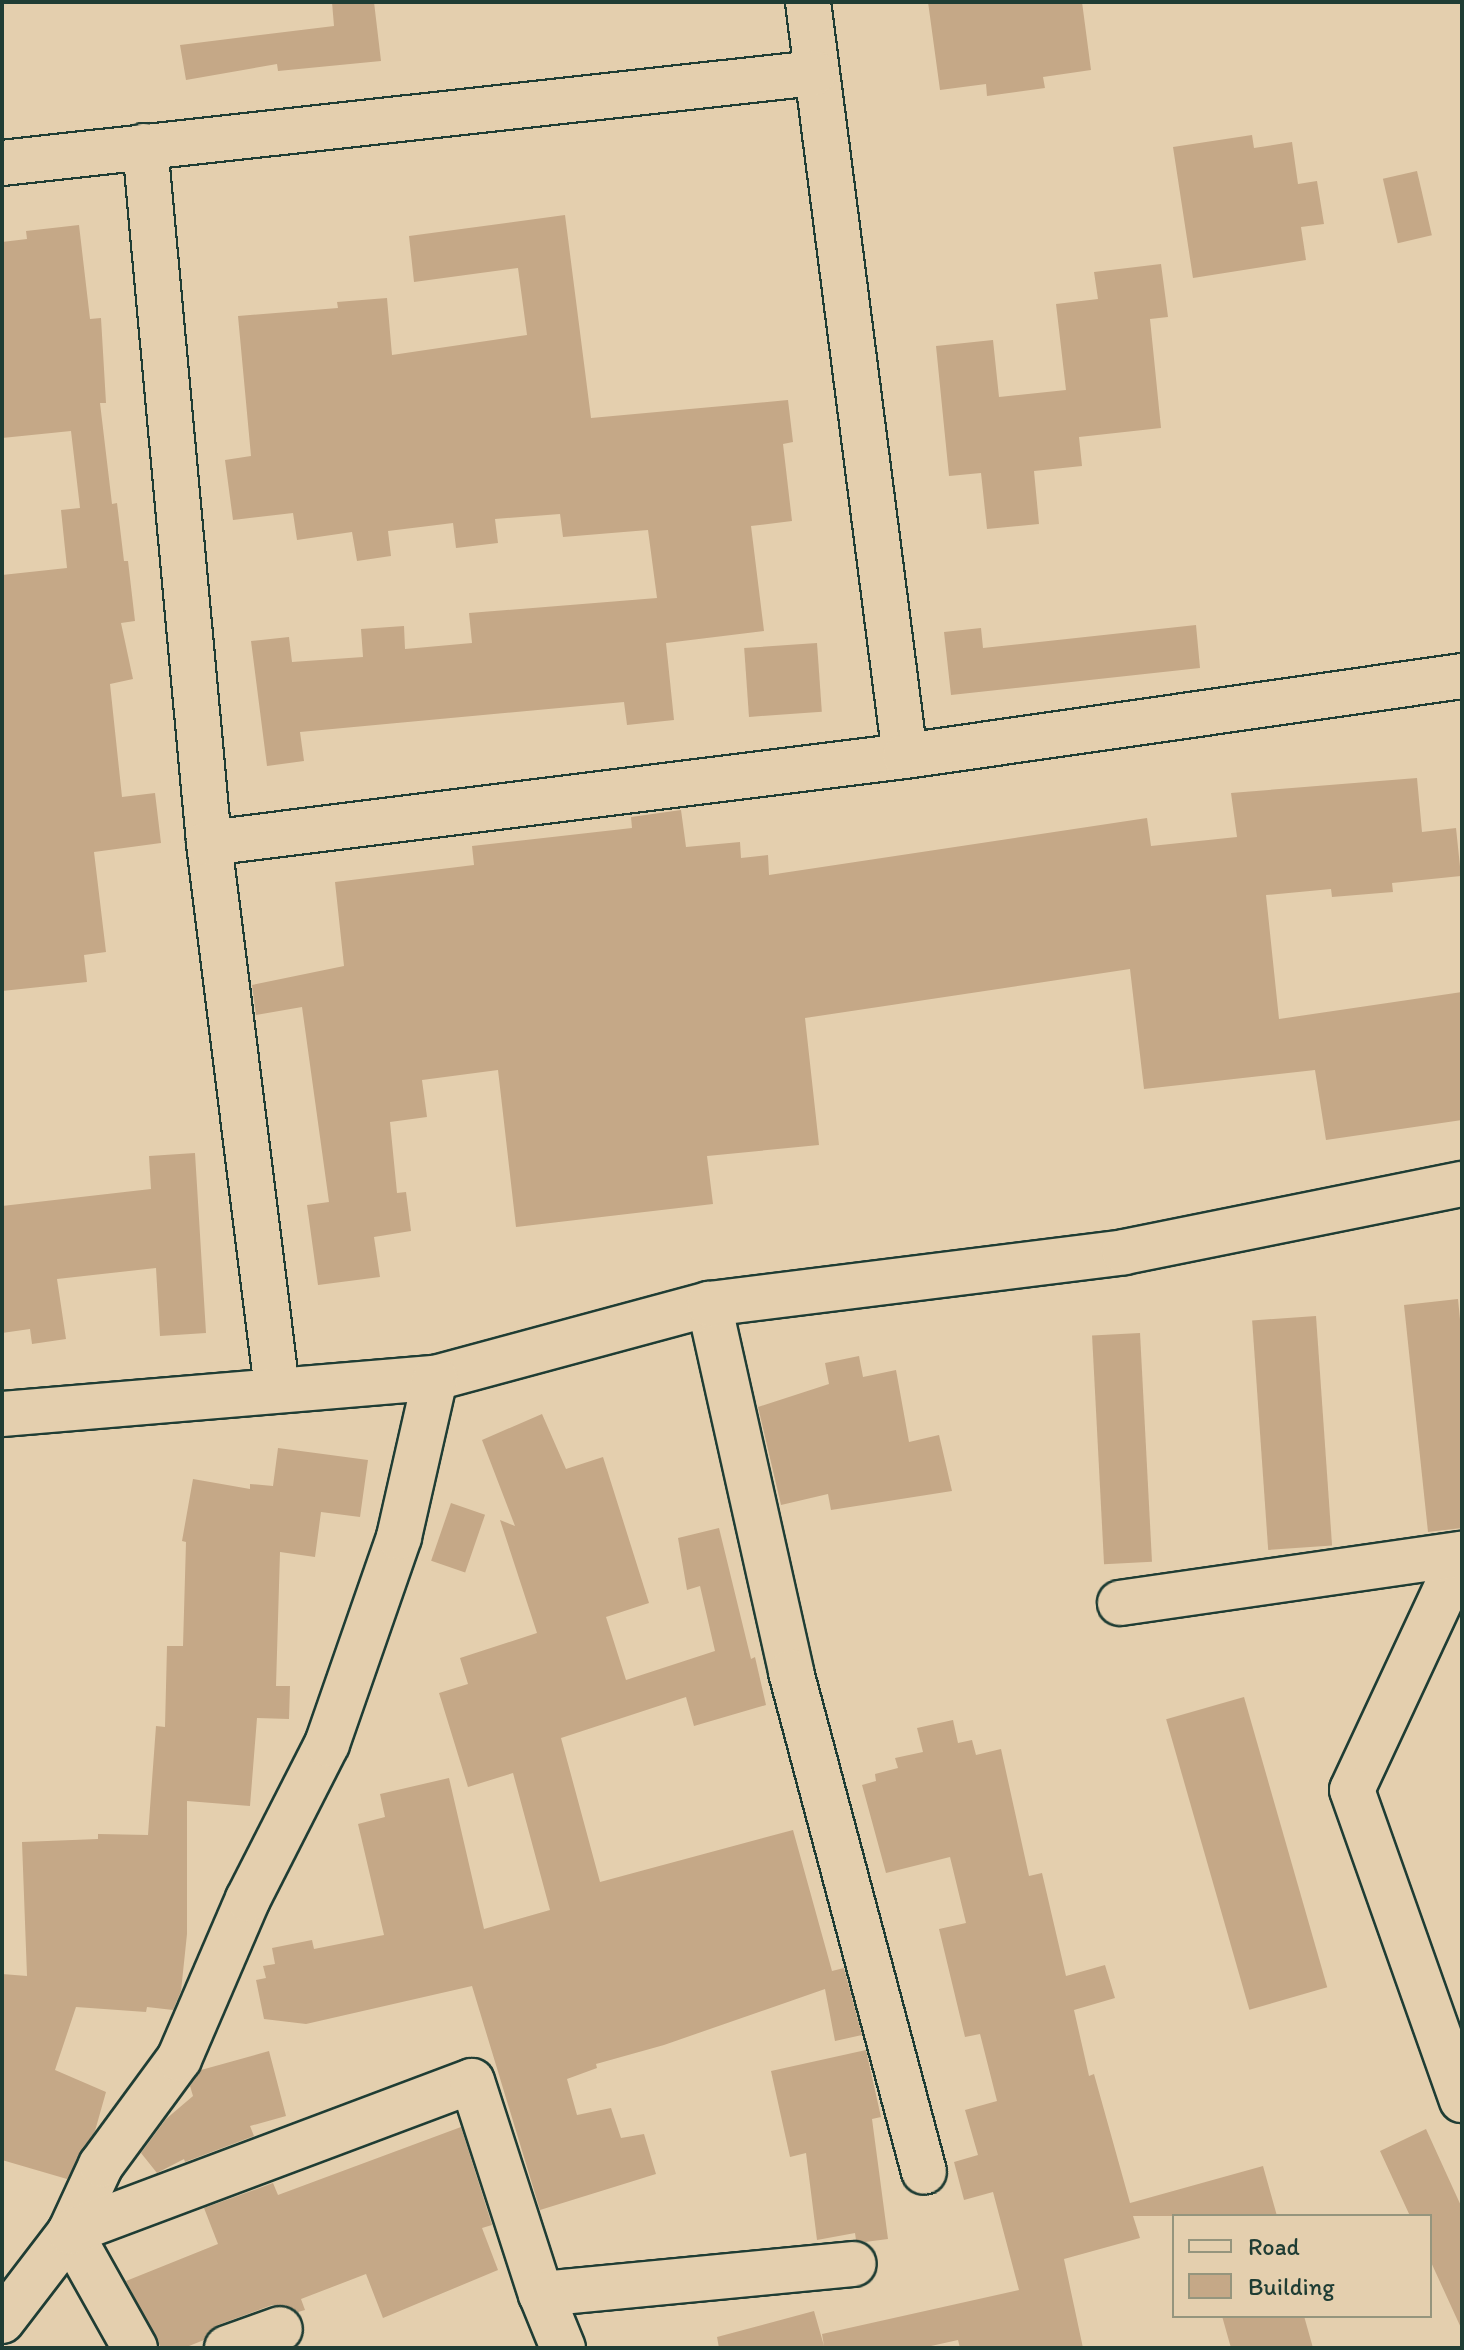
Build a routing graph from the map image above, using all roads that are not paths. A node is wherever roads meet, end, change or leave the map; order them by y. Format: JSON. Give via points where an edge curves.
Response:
{"nodes":[{"id":1,"x":808,"y":2,"type":"edge"},
{"id":2,"x":814,"y":73,"type":"junction"},
{"id":3,"x":145,"y":146,"type":"junction"},
{"id":4,"x":2,"y":163,"type":"edge"},
{"id":5,"x":1462,"y":676,"type":"edge"},
{"id":6,"x":905,"y":756,"type":"junction"},
{"id":7,"x":209,"y":843,"type":"junction"},
{"id":8,"x":1462,"y":1184,"type":"edge"},
{"id":9,"x":709,"y":1304,"type":"junction"},
{"id":10,"x":435,"y":1378,"type":"junction"},
{"id":11,"x":277,"y":1389,"type":"junction"},
{"id":12,"x":2,"y":1414,"type":"edge"},
{"id":13,"x":1461,"y":1554,"type":"edge"},
{"id":14,"x":1120,"y":1603,"type":"dead end"},
{"id":15,"x":1462,"y":2100,"type":"edge"},
{"id":16,"x":924,"y":2172,"type":"dead end"},
{"id":17,"x":70,"y":2232,"type":"junction"},
{"id":18,"x":854,"y":2264,"type":"dead end"},
{"id":19,"x":541,"y":2294,"type":"junction"},
{"id":20,"x":2,"y":2321,"type":"edge"},
{"id":21,"x":280,"y":2329,"type":"dead end"},
{"id":22,"x":135,"y":2348,"type":"edge"},
{"id":23,"x":227,"y":2348,"type":"edge"},
{"id":24,"x":563,"y":2348,"type":"edge"}],
"edges":[{"from":1,"to":2,"type":"street"},
{"from":2,"to":3,"type":"street"},
{"from":2,"to":6,"type":"street"},
{"from":3,"to":4,"type":"street"},
{"from":3,"to":7,"type":"street"},
{"from":5,"to":6,"type":"street"},
{"from":6,"to":7,"type":"street"},
{"from":7,"to":11,"type":"street"},
{"from":8,"to":9,"type":"street","via":[[1124,1252]]},
{"from":9,"to":10,"type":"street"},
{"from":9,"to":16,"type":"street","via":[[791,1672]]},
{"from":10,"to":11,"type":"street"},
{"from":10,"to":17,"type":"street","via":[[399,1537],[327,1744],[248,1899],[179,2059],[101,2165]]},
{"from":11,"to":12,"type":"street"},
{"from":13,"to":14,"type":"street"},
{"from":13,"to":15,"type":"street","via":[[1352,1790]]},
{"from":17,"to":19,"type":"street","via":[[472,2081]]},
{"from":17,"to":20,"type":"street"},
{"from":17,"to":22,"type":"street"},
{"from":18,"to":19,"type":"street"},
{"from":19,"to":24,"type":"street"},
{"from":21,"to":23,"type":"street"}]}
